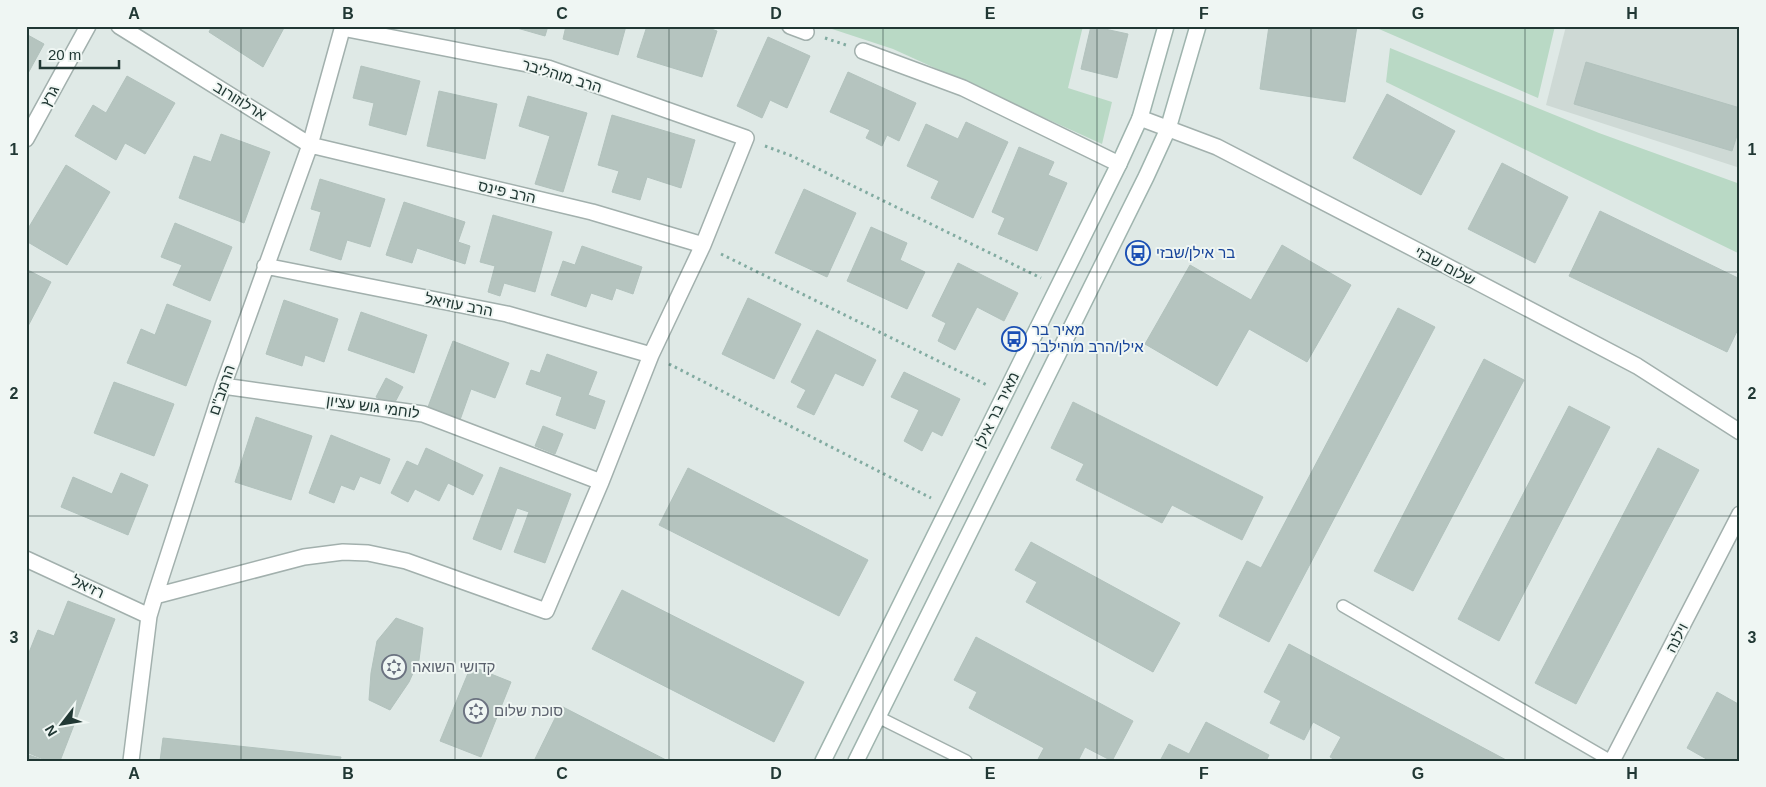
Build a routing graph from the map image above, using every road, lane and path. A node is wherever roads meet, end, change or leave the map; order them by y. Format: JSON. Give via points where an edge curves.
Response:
{"nodes":[{"id":1,"x":88,"y":26,"type":"edge"},
{"id":2,"x":119,"y":26,"type":"edge"},
{"id":3,"x":790,"y":26,"type":"edge"},
{"id":4,"x":1166,"y":26,"type":"edge"},
{"id":5,"x":1198,"y":26,"type":"edge"},
{"id":6,"x":343,"y":27,"type":"edge"},
{"id":7,"x":806,"y":32,"type":"joint"},
{"id":8,"x":863,"y":51,"type":"joint"},
{"id":9,"x":1140,"y":118,"type":"junction"},
{"id":10,"x":1168,"y":129,"type":"junction"},
{"id":11,"x":746,"y":138,"type":"junction"},
{"id":12,"x":26,"y":139,"type":"edge"},
{"id":13,"x":310,"y":145,"type":"junction"},
{"id":14,"x":1119,"y":164,"type":"junction"},
{"id":15,"x":703,"y":245,"type":"junction"},
{"id":16,"x":265,"y":266,"type":"junction"},
{"id":17,"x":1058,"y":287,"type":"junction"},
{"id":18,"x":651,"y":355,"type":"junction"},
{"id":19,"x":223,"y":386,"type":"junction"},
{"id":20,"x":1005,"y":394,"type":"junction"},
{"id":21,"x":1740,"y":432,"type":"edge"},
{"id":22,"x":601,"y":482,"type":"junction"},
{"id":23,"x":949,"y":508,"type":"junction"},
{"id":24,"x":1740,"y":514,"type":"edge"},
{"id":25,"x":26,"y":559,"type":"edge"},
{"id":26,"x":154,"y":596,"type":"junction"},
{"id":27,"x":1342,"y":606,"type":"dead end"},
{"id":28,"x":149,"y":616,"type":"junction"},
{"id":29,"x":878,"y":717,"type":"junction"},
{"id":30,"x":131,"y":761,"type":"edge"},
{"id":31,"x":823,"y":761,"type":"edge"},
{"id":32,"x":856,"y":761,"type":"edge"},
{"id":33,"x":966,"y":761,"type":"edge"},
{"id":34,"x":1611,"y":761,"type":"edge"}],
"edges":[{"from":1,"to":12,"type":"street","name":"גרץ"},
{"from":2,"to":13,"type":"street","name":"ארלוזורוב"},
{"from":3,"to":7,"type":"street"},
{"from":4,"to":9,"type":"street","name":"מאיר בר אילן"},
{"from":5,"to":10,"type":"street","name":"מאיר בר אילן"},
{"from":6,"to":11,"type":"street","name":"הרב מוהליבר","via":[[548,68]]},
{"from":6,"to":13,"type":"street","name":"הרמב\"ם"},
{"from":7,"to":8,"type":"path"},
{"from":8,"to":14,"type":"street","via":[[963,88]]},
{"from":9,"to":10,"type":"street","name":"שלום שבזי"},
{"from":9,"to":14,"type":"street","name":"מאיר בר אילן"},
{"from":10,"to":21,"type":"street","name":"שלום שבזי","via":[[1217,147],[1637,366]]},
{"from":10,"to":29,"type":"street","name":"מאיר בר אילן"},
{"from":11,"to":15,"type":"street"},
{"from":11,"to":17,"type":"path","via":[[792,156]]},
{"from":13,"to":15,"type":"street","name":"הרב פינס","via":[[592,212]]},
{"from":13,"to":16,"type":"street","name":"הרמב\"ם"},
{"from":14,"to":17,"type":"street","name":"מאיר בר אילן"},
{"from":15,"to":18,"type":"street"},
{"from":15,"to":20,"type":"path"},
{"from":16,"to":18,"type":"street","name":"הרב עוזיאל","via":[[508,314]]},
{"from":16,"to":19,"type":"street","name":"הרמב\"ם"},
{"from":17,"to":20,"type":"street","name":"מאיר בר אילן"},
{"from":18,"to":22,"type":"street"},
{"from":18,"to":23,"type":"path"},
{"from":19,"to":22,"type":"street","name":"לוחמי גוש עציון","via":[[423,414]]},
{"from":19,"to":26,"type":"street","name":"הרמב\"ם"},
{"from":20,"to":23,"type":"street","name":"מאיר בר אילן"},
{"from":22,"to":26,"type":"street","via":[[546,611],[406,561],[368,553],[343,552],[304,557]]},
{"from":23,"to":31,"type":"street","name":"מאיר בר אילן"},
{"from":24,"to":34,"type":"street","name":"וילנה"},
{"from":25,"to":28,"type":"street","name":"רזיאל"},
{"from":26,"to":28,"type":"street","name":"הרמב\"ם"},
{"from":27,"to":34,"type":"lane"},
{"from":28,"to":30,"type":"street","name":"הרמב\"ם"},
{"from":29,"to":32,"type":"street","name":"מאיר בר אילן"},
{"from":29,"to":33,"type":"lane"}]}
